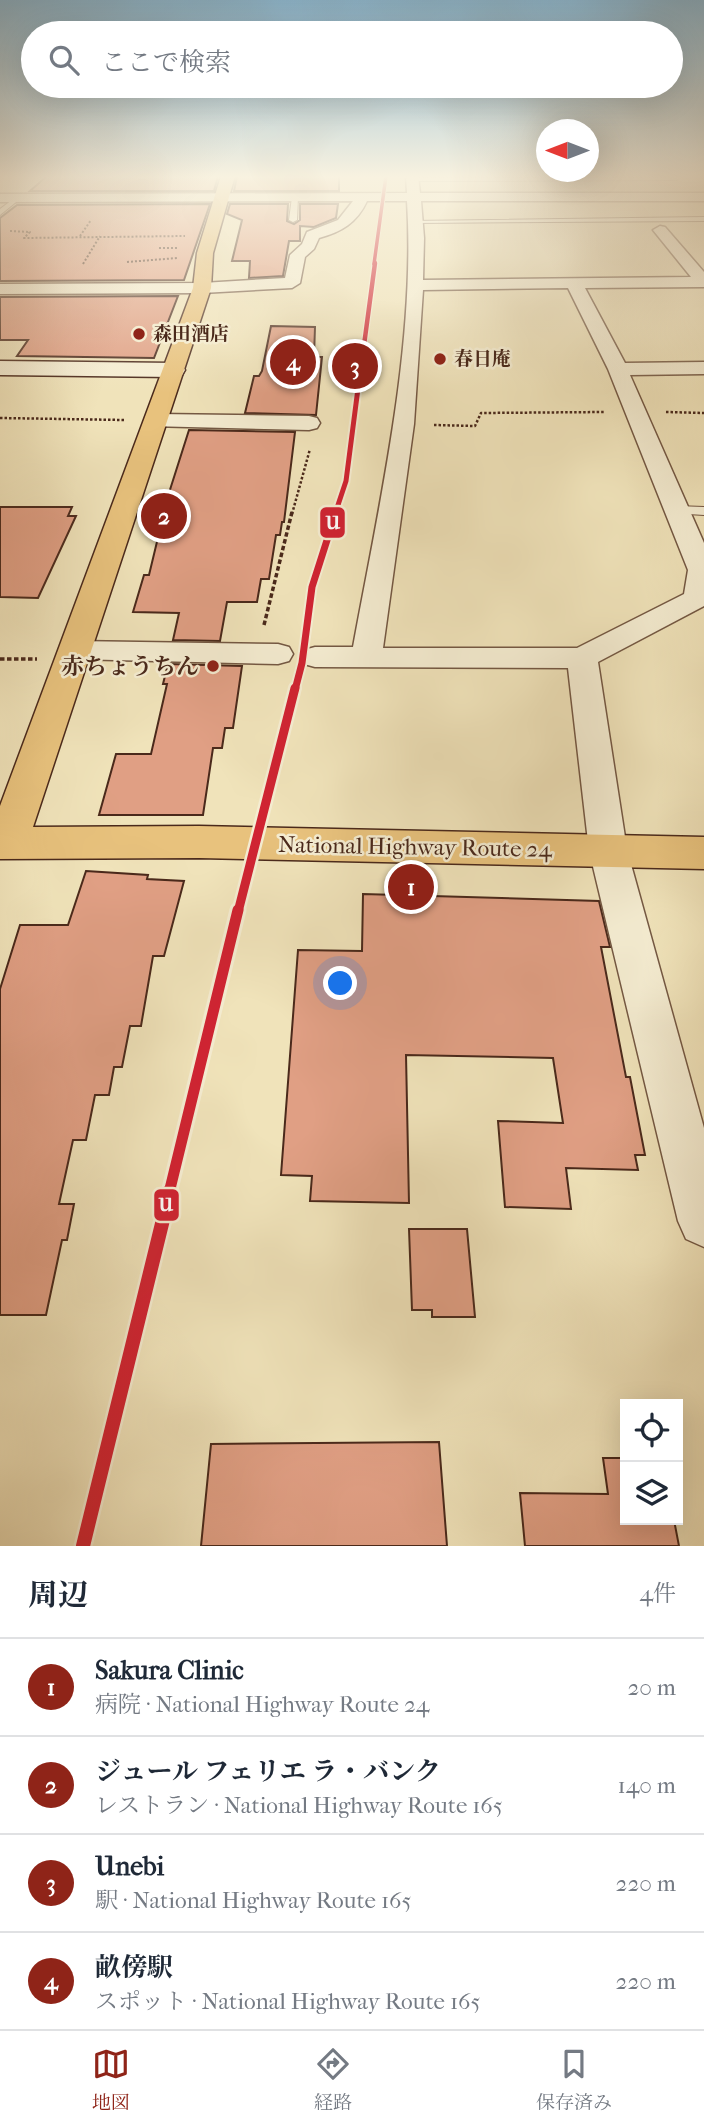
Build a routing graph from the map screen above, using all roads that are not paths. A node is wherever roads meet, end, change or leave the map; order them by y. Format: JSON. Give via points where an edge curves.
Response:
{"nodes":[{"id":1,"x":207,"y":248,"type":"edge"},
{"id":2,"x":306,"y":248,"type":"edge"},
{"id":3,"x":417,"y":248,"type":"edge"},
{"id":4,"x":675,"y":248,"type":"edge"},
{"id":5,"x":588,"y":265,"type":"dead end"},
{"id":6,"x":704,"y":282,"type":"edge"},
{"id":7,"x":574,"y":284,"type":"junction"},
{"id":8,"x":597,"y":284,"type":"junction"},
{"id":9,"x":415,"y":285,"type":"junction"},
{"id":10,"x":202,"y":288,"type":"junction"},
{"id":11,"x":0,"y":289,"type":"edge"},
{"id":12,"x":0,"y":368,"type":"edge"},
{"id":13,"x":704,"y":368,"type":"edge"},
{"id":14,"x":618,"y":369,"type":"junction"},
{"id":15,"x":174,"y":370,"type":"junction"},
{"id":16,"x":158,"y":421,"type":"junction"},
{"id":17,"x":309,"y":423,"type":"road end"},
{"id":18,"x":676,"y":510,"type":"junction"},
{"id":19,"x":704,"y":510,"type":"edge"},
{"id":20,"x":74,"y":650,"type":"junction"},
{"id":21,"x":268,"y":653,"type":"road end"},
{"id":22,"x":366,"y":655,"type":"junction"},
{"id":23,"x":315,"y":657,"type":"dead end"},
{"id":24,"x":582,"y":658,"type":"junction"},
{"id":25,"x":3,"y":843,"type":"edge"},
{"id":26,"x":608,"y":850,"type":"junction"},
{"id":27,"x":704,"y":853,"type":"edge"},
{"id":28,"x":704,"y":1222,"type":"edge"}],
"edges":[{"from":1,"to":10,"type":"highway"},
{"from":2,"to":10,"type":"street","via":[[298,255],[292,283]]},
{"from":3,"to":9,"type":"street"},
{"from":4,"to":6,"type":"street"},
{"from":5,"to":8,"type":"street"},
{"from":6,"to":8,"type":"street"},
{"from":7,"to":8,"type":"street"},
{"from":7,"to":9,"type":"street"},
{"from":7,"to":14,"type":"street"},
{"from":9,"to":22,"type":"street","via":[[402,425]]},
{"from":10,"to":11,"type":"street"},
{"from":10,"to":15,"type":"highway"},
{"from":12,"to":15,"type":"main road"},
{"from":13,"to":14,"type":"street"},
{"from":14,"to":18,"type":"street"},
{"from":15,"to":16,"type":"highway"},
{"from":16,"to":17,"type":"street"},
{"from":16,"to":20,"type":"highway"},
{"from":18,"to":19,"type":"lane"},
{"from":18,"to":24,"type":"street","via":[[702,570],[697,598]]},
{"from":20,"to":21,"type":"street"},
{"from":20,"to":25,"type":"highway"},
{"from":22,"to":23,"type":"street"},
{"from":22,"to":24,"type":"street"},
{"from":24,"to":26,"type":"street"},
{"from":25,"to":26,"type":"highway","name":"National Highway Route 24"},
{"from":26,"to":27,"type":"highway","name":"National Highway Route 24"},
{"from":26,"to":28,"type":"street"}]}
